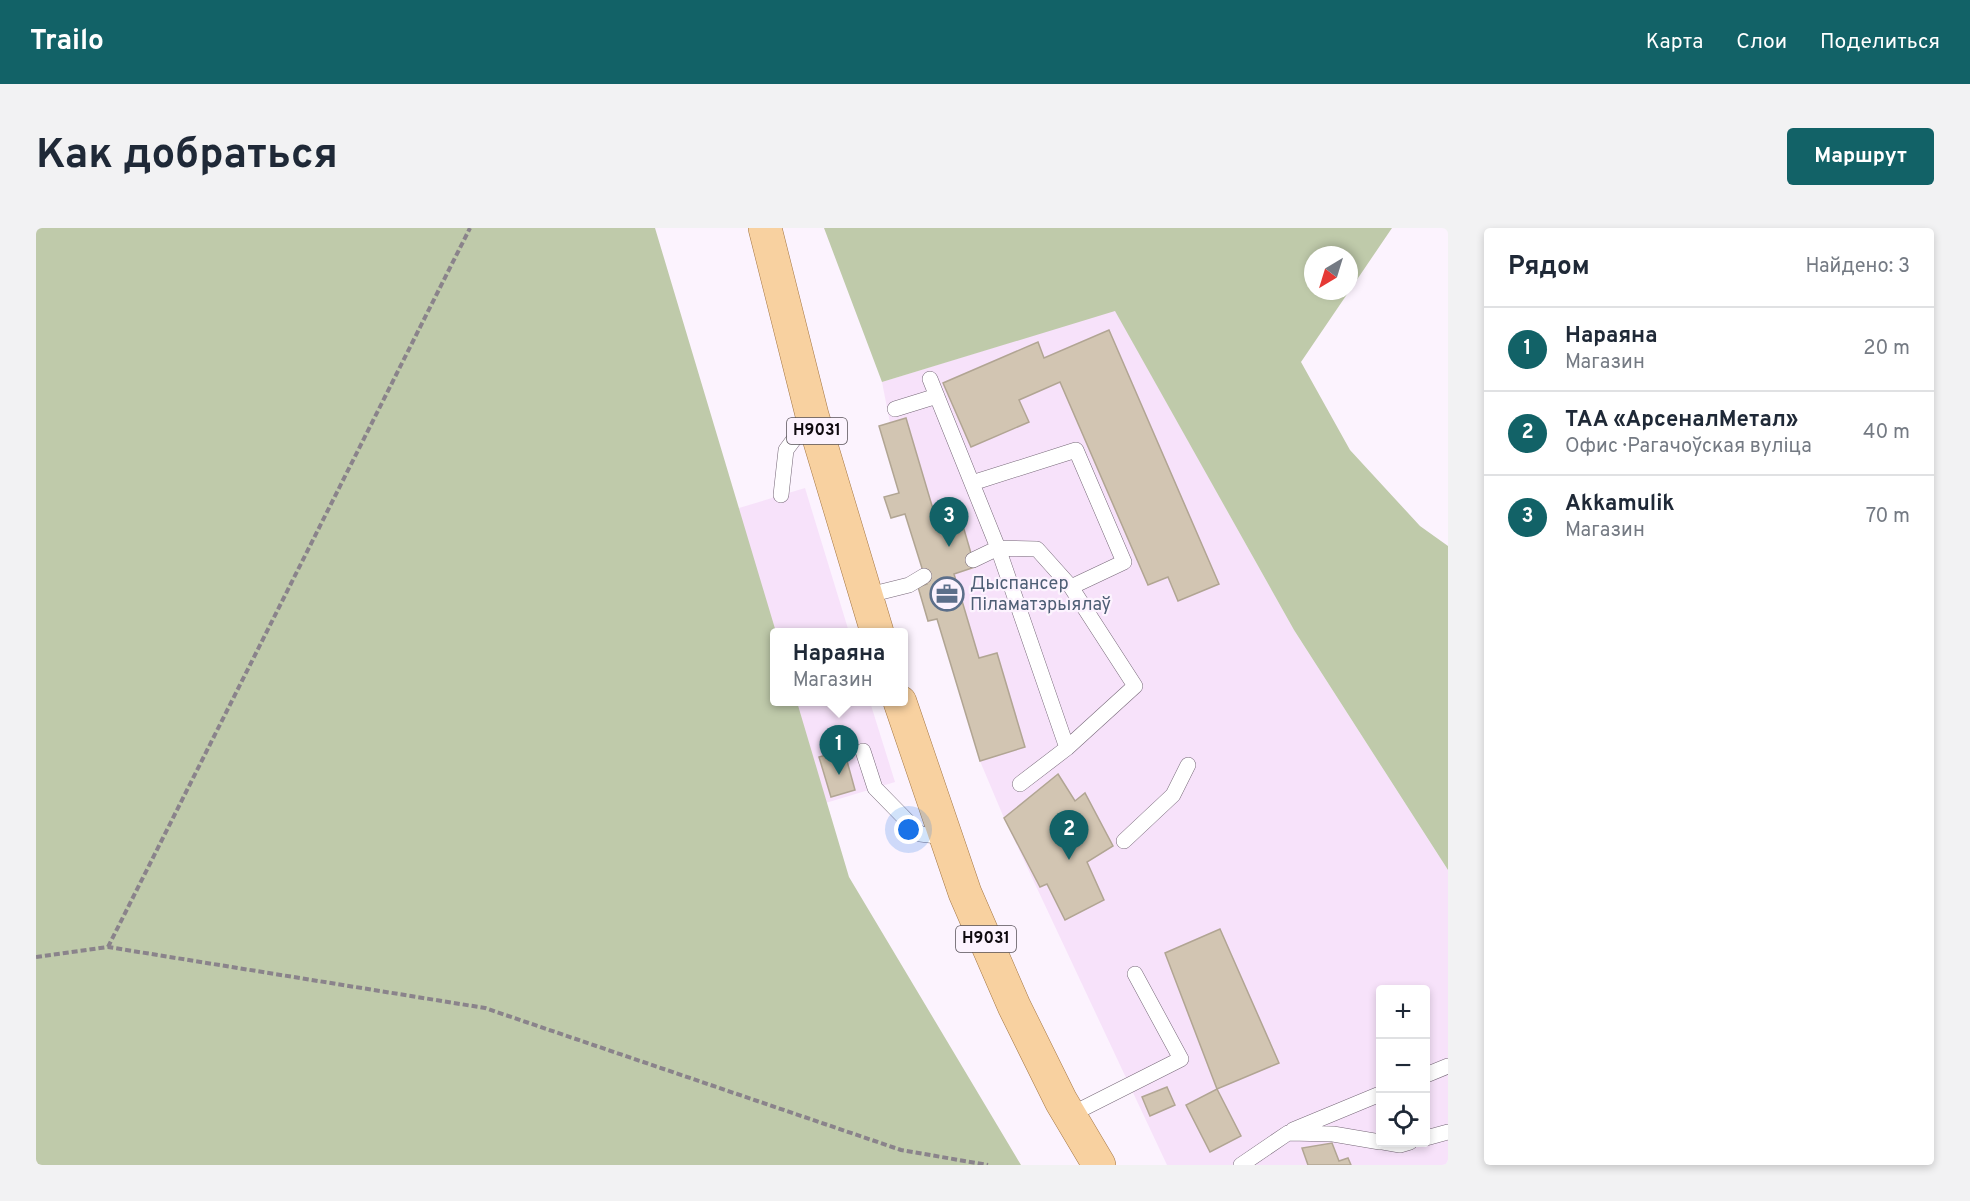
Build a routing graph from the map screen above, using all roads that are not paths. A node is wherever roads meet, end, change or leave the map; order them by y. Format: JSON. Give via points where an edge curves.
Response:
{"nodes":[{"id":1,"x":765,"y":228,"type":"edge"},
{"id":2,"x":930,"y":380,"type":"dead end"},
{"id":3,"x":937,"y":396,"type":"junction"},
{"id":4,"x":895,"y":409,"type":"dead end"},
{"id":5,"x":812,"y":415,"type":"junction"},
{"id":6,"x":972,"y":483,"type":"junction"},
{"id":7,"x":781,"y":495,"type":"dead end"},
{"id":8,"x":998,"y":548,"type":"junction"},
{"id":9,"x":973,"y":560,"type":"dead end"},
{"id":10,"x":924,"y":576,"type":"dead end"},
{"id":11,"x":1071,"y":587,"type":"junction"},
{"id":12,"x":865,"y":596,"type":"junction"},
{"id":13,"x":875,"y":628,"type":"edge"},
{"id":14,"x":901,"y":706,"type":"edge"},
{"id":15,"x":1067,"y":748,"type":"junction"},
{"id":16,"x":863,"y":751,"type":"dead end"},
{"id":17,"x":1188,"y":765,"type":"dead end"},
{"id":18,"x":1020,"y":784,"type":"dead end"},
{"id":19,"x":946,"y":837,"type":"junction"},
{"id":20,"x":1124,"y":841,"type":"dead end"},
{"id":21,"x":1135,"y":974,"type":"dead end"},
{"id":22,"x":1448,"y":1066,"type":"edge"},
{"id":23,"x":1430,"y":1073,"type":"edge"},
{"id":24,"x":1376,"y":1096,"type":"edge"},
{"id":25,"x":1070,"y":1115,"type":"junction"},
{"id":26,"x":1448,"y":1132,"type":"edge"},
{"id":27,"x":1288,"y":1133,"type":"junction"},
{"id":28,"x":1430,"y":1137,"type":"edge"},
{"id":29,"x":1376,"y":1141,"type":"edge"},
{"id":30,"x":1099,"y":1165,"type":"edge"},
{"id":31,"x":1241,"y":1165,"type":"edge"}],
"edges":[{"from":1,"to":5,"type":"main road","number":"Н9031"},
{"from":2,"to":3,"type":"lane"},
{"from":3,"to":4,"type":"lane"},
{"from":3,"to":6,"type":"lane"},
{"from":5,"to":7,"type":"lane","via":[[786,450]]},
{"from":5,"to":12,"type":"main road","number":"Н9031"},
{"from":6,"to":8,"type":"lane"},
{"from":6,"to":11,"type":"lane","via":[[1076,450],[1124,562]]},
{"from":8,"to":9,"type":"lane"},
{"from":8,"to":11,"type":"lane","via":[[1036,549]]},
{"from":8,"to":15,"type":"lane"},
{"from":10,"to":12,"type":"lane","via":[[909,585]]},
{"from":11,"to":15,"type":"lane","via":[[1135,686]]},
{"from":12,"to":13,"type":"main road","number":"Н9031"},
{"from":14,"to":19,"type":"main road","number":"Н9031"},
{"from":15,"to":18,"type":"lane"},
{"from":16,"to":19,"type":"lane","via":[[875,788],[920,834]]},
{"from":17,"to":20,"type":"lane","via":[[1173,795]]},
{"from":19,"to":25,"type":"main road","number":"Н9031","via":[[1014,1006]]},
{"from":21,"to":25,"type":"lane","via":[[1181,1059]]},
{"from":22,"to":23,"type":"lane"},
{"from":24,"to":27,"type":"lane"},
{"from":25,"to":30,"type":"main road","number":"Н9031"},
{"from":26,"to":28,"type":"lane"},
{"from":27,"to":29,"type":"lane","via":[[1333,1134]]},
{"from":27,"to":31,"type":"lane"}]}
